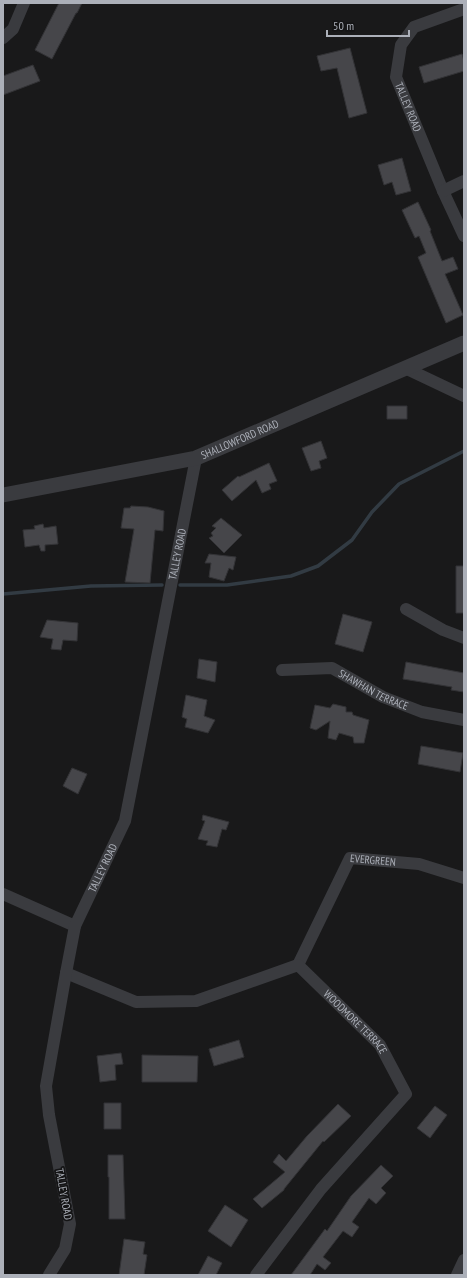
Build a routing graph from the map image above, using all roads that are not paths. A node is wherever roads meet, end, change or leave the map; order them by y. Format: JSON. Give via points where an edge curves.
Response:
{"nodes":[{"id":1,"x":24,"y":3,"type":"edge"},
{"id":2,"x":464,"y":8,"type":"edge"},
{"id":3,"x":3,"y":38,"type":"edge"},
{"id":4,"x":464,"y":182,"type":"edge"},
{"id":5,"x":444,"y":191,"type":"junction"},
{"id":6,"x":464,"y":236,"type":"edge"},
{"id":7,"x":464,"y":343,"type":"edge"},
{"id":8,"x":405,"y":368,"type":"junction"},
{"id":9,"x":464,"y":396,"type":"edge"},
{"id":10,"x":196,"y":458,"type":"junction"},
{"id":11,"x":3,"y":495,"type":"edge"},
{"id":12,"x":406,"y":609,"type":"dead end"},
{"id":13,"x":464,"y":638,"type":"edge"},
{"id":14,"x":282,"y":670,"type":"dead end"},
{"id":15,"x":464,"y":720,"type":"edge"},
{"id":16,"x":464,"y":878,"type":"edge"},
{"id":17,"x":3,"y":894,"type":"edge"},
{"id":18,"x":75,"y":926,"type":"junction"},
{"id":19,"x":298,"y":965,"type":"junction"},
{"id":20,"x":66,"y":973,"type":"junction"},
{"id":21,"x":464,"y":1260,"type":"edge"},
{"id":22,"x":50,"y":1275,"type":"edge"},
{"id":23,"x":256,"y":1275,"type":"edge"},
{"id":24,"x":457,"y":1275,"type":"edge"}],
"edges":[{"from":1,"to":3,"type":"street","via":[[12,29]]},
{"from":2,"to":5,"type":"street","name":"TALLEY ROAD","via":[[414,27],[401,45],[396,77]]},
{"from":4,"to":5,"type":"street"},
{"from":5,"to":6,"type":"street","name":"TALLEY ROAD"},
{"from":7,"to":8,"type":"street","name":"SHALLOWFORD ROAD"},
{"from":8,"to":9,"type":"street"},
{"from":8,"to":10,"type":"street","name":"SHALLOWFORD ROAD"},
{"from":10,"to":11,"type":"street","name":"SHALLOWFORD ROAD"},
{"from":10,"to":18,"type":"street","name":"TALLEY ROAD","via":[[125,821]]},
{"from":12,"to":13,"type":"street","via":[[443,630]]},
{"from":14,"to":15,"type":"street","name":"SHAWHAN TERRACE","via":[[332,668],[382,697],[422,712]]},
{"from":16,"to":19,"type":"street","name":"EVERGREEN","via":[[419,864],[350,858]]},
{"from":17,"to":18,"type":"street"},
{"from":18,"to":20,"type":"street","name":"TALLEY ROAD"},
{"from":19,"to":20,"type":"street","via":[[196,1001],[136,1002]]},
{"from":19,"to":23,"type":"street","name":"WOODMORE TERRACE","via":[[380,1045],[406,1094],[321,1189]]},
{"from":20,"to":22,"type":"street","name":"TALLEY ROAD","via":[[46,1086],[70,1224],[65,1249]]},
{"from":21,"to":24,"type":"street"}]}
